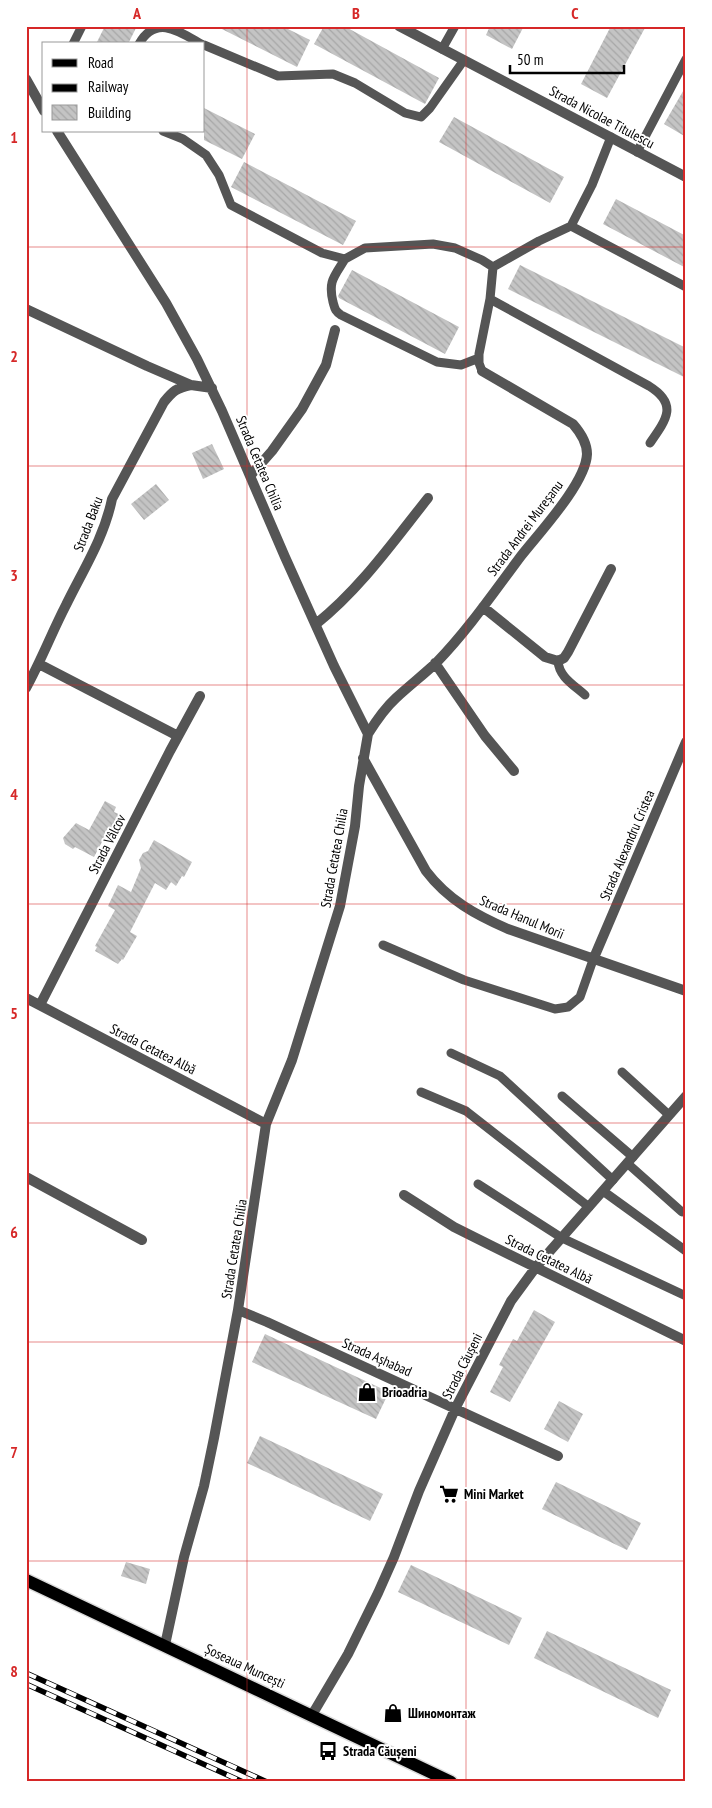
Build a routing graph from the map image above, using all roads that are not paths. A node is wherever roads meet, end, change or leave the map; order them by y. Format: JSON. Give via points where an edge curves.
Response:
{"nodes":[{"id":1,"x":82,"y":26,"type":"edge"},
{"id":2,"x":399,"y":26,"type":"edge"},
{"id":3,"x":455,"y":26,"type":"edge"},
{"id":4,"x":74,"y":42,"type":"edge"},
{"id":5,"x":140,"y":42,"type":"edge"},
{"id":6,"x":198,"y":42,"type":"edge"},
{"id":7,"x":205,"y":45,"type":"edge"},
{"id":8,"x":442,"y":49,"type":"junction"},
{"id":9,"x":464,"y":60,"type":"junction"},
{"id":10,"x":685,"y":63,"type":"edge"},
{"id":11,"x":26,"y":79,"type":"edge"},
{"id":12,"x":42,"y":107,"type":"edge"},
{"id":13,"x":58,"y":132,"type":"edge"},
{"id":14,"x":166,"y":132,"type":"edge"},
{"id":15,"x":610,"y":137,"type":"junction"},
{"id":16,"x":637,"y":152,"type":"junction"},
{"id":17,"x":686,"y":177,"type":"edge"},
{"id":18,"x":571,"y":226,"type":"junction"},
{"id":19,"x":345,"y":259,"type":"junction"},
{"id":20,"x":493,"y":267,"type":"junction"},
{"id":21,"x":686,"y":287,"type":"edge"},
{"id":22,"x":490,"y":300,"type":"junction"},
{"id":23,"x":26,"y":309,"type":"edge"},
{"id":24,"x":335,"y":330,"type":"dead end"},
{"id":25,"x":479,"y":358,"type":"junction"},
{"id":26,"x":482,"y":371,"type":"joint"},
{"id":27,"x":191,"y":385,"type":"junction"},
{"id":28,"x":212,"y":388,"type":"junction"},
{"id":29,"x":650,"y":443,"type":"dead end"},
{"id":30,"x":250,"y":476,"type":"junction"},
{"id":31,"x":428,"y":498,"type":"dead end"},
{"id":32,"x":611,"y":569,"type":"dead end"},
{"id":33,"x":483,"y":606,"type":"junction"},
{"id":34,"x":316,"y":624,"type":"junction"},
{"id":35,"x":558,"y":661,"type":"junction"},
{"id":36,"x":436,"y":663,"type":"junction"},
{"id":37,"x":39,"y":664,"type":"junction"},
{"id":38,"x":26,"y":688,"type":"edge"},
{"id":39,"x":585,"y":695,"type":"dead end"},
{"id":40,"x":200,"y":696,"type":"dead end"},
{"id":41,"x":368,"y":734,"type":"junction"},
{"id":42,"x":178,"y":736,"type":"junction"},
{"id":43,"x":686,"y":742,"type":"edge"},
{"id":44,"x":363,"y":758,"type":"junction"},
{"id":45,"x":514,"y":771,"type":"dead end"},
{"id":46,"x":383,"y":945,"type":"dead end"},
{"id":47,"x":593,"y":960,"type":"junction"},
{"id":48,"x":686,"y":992,"type":"edge"},
{"id":49,"x":26,"y":998,"type":"edge"},
{"id":50,"x":40,"y":1005,"type":"junction"},
{"id":51,"x":451,"y":1053,"type":"dead end"},
{"id":52,"x":622,"y":1072,"type":"dead end"},
{"id":53,"x":421,"y":1092,"type":"dead end"},
{"id":54,"x":562,"y":1096,"type":"dead end"},
{"id":55,"x":686,"y":1096,"type":"edge"},
{"id":56,"x":669,"y":1115,"type":"junction"},
{"id":57,"x":266,"y":1124,"type":"junction"},
{"id":58,"x":630,"y":1160,"type":"junction"},
{"id":59,"x":26,"y":1177,"type":"edge"},
{"id":60,"x":613,"y":1180,"type":"junction"},
{"id":61,"x":478,"y":1184,"type":"dead end"},
{"id":62,"x":603,"y":1191,"type":"junction"},
{"id":63,"x":404,"y":1195,"type":"dead end"},
{"id":64,"x":589,"y":1207,"type":"junction"},
{"id":65,"x":682,"y":1212,"type":"dead end"},
{"id":66,"x":562,"y":1238,"type":"junction"},
{"id":67,"x":142,"y":1240,"type":"dead end"},
{"id":68,"x":686,"y":1251,"type":"edge"},
{"id":69,"x":536,"y":1267,"type":"junction"},
{"id":70,"x":686,"y":1296,"type":"edge"},
{"id":71,"x":238,"y":1310,"type":"junction"},
{"id":72,"x":686,"y":1341,"type":"edge"},
{"id":73,"x":456,"y":1408,"type":"junction"},
{"id":74,"x":558,"y":1456,"type":"dead end"},
{"id":75,"x":26,"y":1580,"type":"edge"},
{"id":76,"x":165,"y":1645,"type":"junction"},
{"id":77,"x":312,"y":1715,"type":"junction"},
{"id":78,"x":451,"y":1782,"type":"edge"}],
"edges":[{"from":1,"to":4,"type":"lane"},
{"from":2,"to":8,"type":"street","name":"Strada Nicolae Titulescu"},
{"from":3,"to":8,"type":"lane"},
{"from":5,"to":6,"type":"lane","via":[[154,29],[167,27]]},
{"from":7,"to":9,"type":"lane","via":[[278,76],[333,74],[355,83],[405,113],[421,117]]},
{"from":8,"to":9,"type":"street","name":"Strada Nicolae Titulescu"},
{"from":9,"to":15,"type":"street","name":"Strada Nicolae Titulescu"},
{"from":10,"to":16,"type":"lane"},
{"from":11,"to":12,"type":"street"},
{"from":13,"to":28,"type":"street","name":"Strada Cetatea Chilia","via":[[166,303]]},
{"from":14,"to":19,"type":"lane","via":[[183,139],[206,155],[231,205],[322,253]]},
{"from":15,"to":16,"type":"street","name":"Strada Nicolae Titulescu"},
{"from":15,"to":18,"type":"lane","via":[[592,185]]},
{"from":16,"to":17,"type":"street","name":"Strada Nicolae Titulescu"},
{"from":18,"to":20,"type":"lane"},
{"from":18,"to":21,"type":"lane"},
{"from":19,"to":20,"type":"lane","via":[[365,248],[433,244],[454,248]]},
{"from":19,"to":25,"type":"lane","via":[[331,284],[335,311],[437,362],[461,365]]},
{"from":20,"to":22,"type":"lane"},
{"from":22,"to":25,"type":"lane"},
{"from":22,"to":29,"type":"lane","via":[[664,397],[668,409],[661,428]]},
{"from":23,"to":27,"type":"street"},
{"from":24,"to":30,"type":"street","via":[[326,365],[302,409]]},
{"from":25,"to":26,"type":"lane"},
{"from":26,"to":33,"type":"street","name":"Strada Andrei Mureșanu","via":[[572,424],[582,436],[587,454],[585,466],[565,500]]},
{"from":27,"to":28,"type":"street"},
{"from":27,"to":37,"type":"street","name":"Strada Baku","via":[[173,391],[164,402],[112,499],[98,545]]},
{"from":28,"to":30,"type":"street","name":"Strada Cetatea Chilia"},
{"from":30,"to":34,"type":"street","name":"Strada Cetatea Chilia"},
{"from":31,"to":34,"type":"street","via":[[341,603]]},
{"from":32,"to":35,"type":"street","via":[[568,652]]},
{"from":33,"to":35,"type":"street","via":[[545,657]]},
{"from":33,"to":36,"type":"street","name":"Strada Andrei Mureșanu"},
{"from":34,"to":41,"type":"street","name":"Strada Cetatea Chilia"},
{"from":35,"to":39,"type":"lane","via":[[564,677]]},
{"from":36,"to":41,"type":"street","name":"Strada Andrei Mureșanu","via":[[394,699]]},
{"from":36,"to":45,"type":"street","via":[[485,736]]},
{"from":37,"to":38,"type":"street","name":"Strada Baku"},
{"from":37,"to":42,"type":"street"},
{"from":40,"to":42,"type":"street","name":"Strada Vâlcov"},
{"from":41,"to":44,"type":"street","name":"Strada Cetatea Chilia"},
{"from":42,"to":50,"type":"street","name":"Strada Vâlcov"},
{"from":43,"to":47,"type":"street","name":"Strada Alexandru Cristea"},
{"from":44,"to":47,"type":"street","name":"Strada Hanul Morii","via":[[426,871],[455,901],[508,929]]},
{"from":44,"to":57,"type":"street","name":"Strada Cetatea Chilia","via":[[355,826],[340,906],[292,1060]]},
{"from":46,"to":47,"type":"lane","via":[[464,980],[555,1009],[568,1007],[580,997]]},
{"from":47,"to":48,"type":"street","name":"Strada Hanul Morii"},
{"from":49,"to":50,"type":"street","name":"Strada Cetatea Albă"},
{"from":50,"to":57,"type":"street","name":"Strada Cetatea Albă"},
{"from":51,"to":60,"type":"lane","via":[[500,1076]]},
{"from":52,"to":56,"type":"lane"},
{"from":53,"to":64,"type":"lane","via":[[466,1111]]},
{"from":54,"to":58,"type":"lane"},
{"from":55,"to":56,"type":"street","name":"Strada Căușeni"},
{"from":56,"to":58,"type":"street","name":"Strada Căușeni"},
{"from":57,"to":71,"type":"street","name":"Strada Cetatea Chilia"},
{"from":58,"to":60,"type":"street","name":"Strada Căușeni"},
{"from":58,"to":65,"type":"lane"},
{"from":59,"to":67,"type":"street"},
{"from":60,"to":62,"type":"street","name":"Strada Căușeni"},
{"from":61,"to":66,"type":"lane"},
{"from":62,"to":64,"type":"street","name":"Strada Căușeni"},
{"from":62,"to":68,"type":"lane"},
{"from":63,"to":69,"type":"street","name":"Strada Cetatea Albă","via":[[454,1227]]},
{"from":64,"to":66,"type":"street","name":"Strada Căușeni"},
{"from":66,"to":69,"type":"street","name":"Strada Căușeni"},
{"from":66,"to":70,"type":"lane"},
{"from":69,"to":72,"type":"street","name":"Strada Cetatea Albă"},
{"from":69,"to":73,"type":"street","name":"Strada Căușeni","via":[[511,1301]]},
{"from":71,"to":73,"type":"street","name":"Strada Așhabad"},
{"from":71,"to":76,"type":"street","name":"Strada Cetatea Chilia","via":[[204,1486],[184,1557]]},
{"from":73,"to":74,"type":"street","name":"Strada Așhabad"},
{"from":73,"to":77,"type":"street","name":"Strada Căușeni","via":[[378,1593],[348,1654]]},
{"from":75,"to":76,"type":"main road","name":"Șoseaua Muncești"},
{"from":76,"to":77,"type":"main road","name":"Șoseaua Muncești"},
{"from":77,"to":78,"type":"main road","name":"Șoseaua Muncești"}]}
